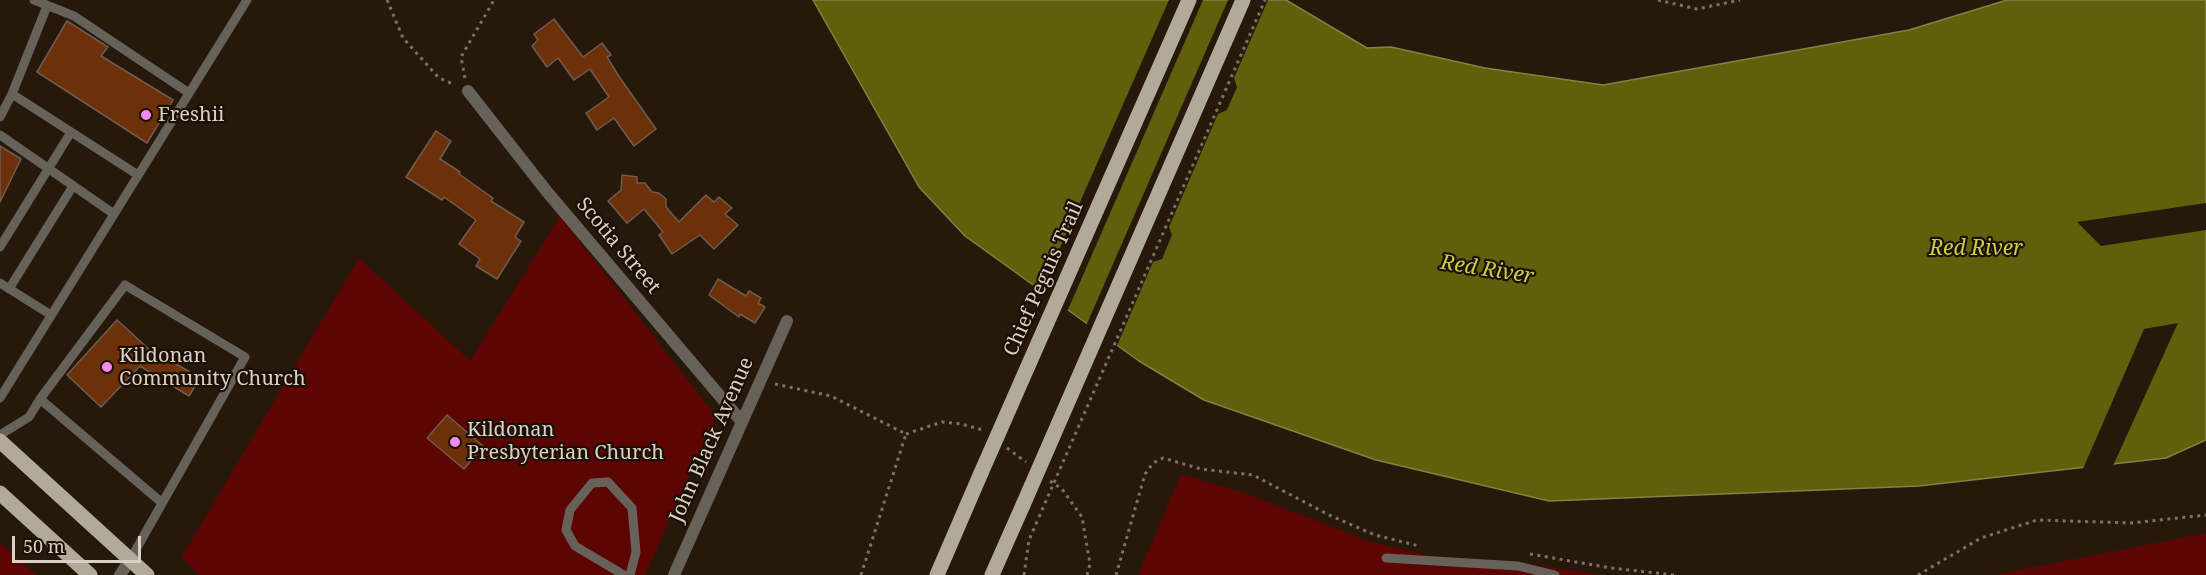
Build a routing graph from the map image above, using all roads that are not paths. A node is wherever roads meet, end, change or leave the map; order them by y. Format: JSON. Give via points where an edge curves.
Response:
{"nodes":[{"id":1,"x":34,"y":0,"type":"edge"},
{"id":2,"x":247,"y":0,"type":"edge"},
{"id":3,"x":1189,"y":0,"type":"edge"},
{"id":4,"x":1243,"y":0,"type":"edge"},
{"id":5,"x":47,"y":6,"type":"junction"},
{"id":6,"x":468,"y":91,"type":"road end"},
{"id":7,"x":189,"y":93,"type":"junction"},
{"id":8,"x":12,"y":94,"type":"junction"},
{"id":9,"x":0,"y":117,"type":"edge"},
{"id":10,"x":71,"y":132,"type":"junction"},
{"id":11,"x":0,"y":135,"type":"edge"},
{"id":12,"x":48,"y":169,"type":"junction"},
{"id":13,"x":138,"y":176,"type":"junction"},
{"id":14,"x":73,"y":186,"type":"junction"},
{"id":15,"x":114,"y":213,"type":"junction"},
{"id":16,"x":0,"y":248,"type":"edge"},
{"id":17,"x":0,"y":283,"type":"edge"},
{"id":18,"x":9,"y":289,"type":"junction"},
{"id":19,"x":51,"y":315,"type":"junction"},
{"id":20,"x":787,"y":321,"type":"dead end"},
{"id":21,"x":0,"y":398,"type":"edge"},
{"id":22,"x":40,"y":399,"type":"junction"},
{"id":23,"x":742,"y":422,"type":"junction"},
{"id":24,"x":0,"y":435,"type":"edge"},
{"id":25,"x":0,"y":441,"type":"edge"},
{"id":26,"x":0,"y":493,"type":"edge"},
{"id":27,"x":161,"y":502,"type":"junction"},
{"id":28,"x":1386,"y":558,"type":"dead end"},
{"id":29,"x":130,"y":560,"type":"junction"},
{"id":30,"x":90,"y":575,"type":"edge"},
{"id":31,"x":120,"y":575,"type":"edge"},
{"id":32,"x":147,"y":575,"type":"edge"},
{"id":33,"x":624,"y":575,"type":"edge"},
{"id":34,"x":630,"y":575,"type":"edge"},
{"id":35,"x":674,"y":575,"type":"edge"},
{"id":36,"x":937,"y":575,"type":"edge"},
{"id":37,"x":992,"y":575,"type":"edge"},
{"id":38,"x":1555,"y":575,"type":"edge"}],
"edges":[{"from":1,"to":5,"type":"lane"},
{"from":2,"to":7,"type":"lane"},
{"from":3,"to":36,"type":"main road","name":"Chief Peguis Trail","bridge":true},
{"from":4,"to":37,"type":"main road","bridge":true},
{"from":5,"to":7,"type":"lane","via":[[74,16]]},
{"from":5,"to":8,"type":"lane"},
{"from":6,"to":23,"type":"street","name":"Scotia Street","via":[[548,193]]},
{"from":7,"to":13,"type":"lane"},
{"from":8,"to":9,"type":"lane"},
{"from":8,"to":10,"type":"lane"},
{"from":10,"to":12,"type":"lane"},
{"from":10,"to":13,"type":"lane"},
{"from":11,"to":12,"type":"lane"},
{"from":12,"to":14,"type":"lane"},
{"from":12,"to":16,"type":"lane"},
{"from":13,"to":15,"type":"lane"},
{"from":14,"to":15,"type":"lane"},
{"from":14,"to":18,"type":"lane"},
{"from":15,"to":19,"type":"lane"},
{"from":17,"to":18,"type":"lane"},
{"from":18,"to":19,"type":"lane"},
{"from":19,"to":21,"type":"lane"},
{"from":20,"to":23,"type":"street","name":"John Black Avenue"},
{"from":22,"to":24,"type":"lane","via":[[29,417]]},
{"from":22,"to":27,"type":"lane"},
{"from":22,"to":27,"type":"lane","via":[[125,285],[244,357]]},
{"from":23,"to":35,"type":"street","name":"John Black Avenue"},
{"from":25,"to":29,"type":"main road"},
{"from":26,"to":30,"type":"main road"},
{"from":27,"to":29,"type":"lane"},
{"from":28,"to":38,"type":"lane","via":[[1518,566]]},
{"from":29,"to":31,"type":"street"},
{"from":29,"to":32,"type":"main road"},
{"from":33,"to":34,"type":"lane","via":[[575,546],[566,530],[570,510],[592,483],[608,482],[632,508],[636,552]]}]}
